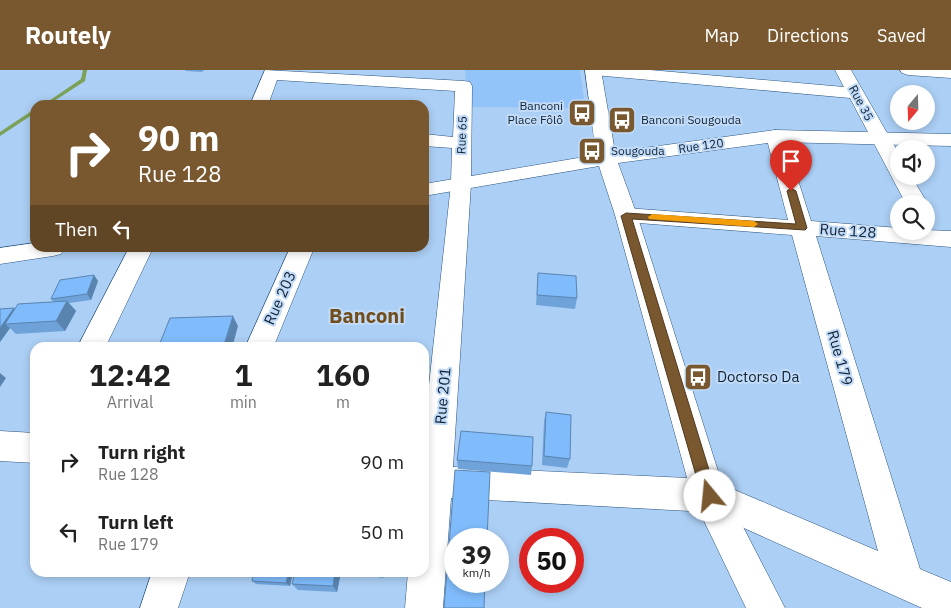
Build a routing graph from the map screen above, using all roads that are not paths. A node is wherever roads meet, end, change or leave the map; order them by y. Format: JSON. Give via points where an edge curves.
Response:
{"nodes":[{"id":1,"x":593,"y":70,"type":"edge"},
{"id":2,"x":843,"y":70,"type":"edge"},
{"id":3,"x":908,"y":70,"type":"edge"},
{"id":4,"x":273,"y":72,"type":"edge"},
{"id":5,"x":951,"y":73,"type":"edge"},
{"id":6,"x":856,"y":93,"type":"junction"},
{"id":7,"x":261,"y":100,"type":"edge"},
{"id":8,"x":775,"y":136,"type":"junction"},
{"id":9,"x":879,"y":137,"type":"junction"},
{"id":10,"x":429,"y":140,"type":"edge"},
{"id":11,"x":951,"y":140,"type":"edge"},
{"id":12,"x":462,"y":142,"type":"junction"},
{"id":13,"x":890,"y":156,"type":"edge"},
{"id":14,"x":606,"y":159,"type":"junction"},
{"id":15,"x":460,"y":184,"type":"junction"},
{"id":16,"x":429,"y":189,"type":"edge"},
{"id":17,"x":626,"y":216,"type":"junction"},
{"id":18,"x":802,"y":228,"type":"junction"},
{"id":19,"x":938,"y":232,"type":"edge"},
{"id":20,"x":30,"y":251,"type":"edge"},
{"id":21,"x":139,"y":252,"type":"edge"},
{"id":22,"x":300,"y":252,"type":"edge"},
{"id":23,"x":0,"y":256,"type":"edge"},
{"id":24,"x":94,"y":342,"type":"edge"},
{"id":25,"x":261,"y":342,"type":"edge"},
{"id":26,"x":0,"y":446,"type":"edge"},
{"id":27,"x":30,"y":448,"type":"edge"},
{"id":28,"x":435,"y":482,"type":"junction"},
{"id":29,"x":710,"y":496,"type":"junction"},
{"id":30,"x":429,"y":551,"type":"edge"},
{"id":31,"x":169,"y":577,"type":"edge"},
{"id":32,"x":427,"y":577,"type":"edge"},
{"id":33,"x":904,"y":580,"type":"junction"},
{"id":34,"x":951,"y":600,"type":"edge"},
{"id":35,"x":158,"y":608,"type":"edge"},
{"id":36,"x":424,"y":608,"type":"edge"},
{"id":37,"x":766,"y":608,"type":"edge"}],
"edges":[{"from":1,"to":6,"type":"street"},
{"from":1,"to":14,"type":"street"},
{"from":2,"to":6,"type":"street","name":"Rue 35"},
{"from":3,"to":5,"type":"street"},
{"from":4,"to":7,"type":"street"},
{"from":4,"to":12,"type":"street","name":"Rue 65","via":[[464,86]]},
{"from":6,"to":9,"type":"street","name":"Rue 35"},
{"from":8,"to":9,"type":"street","name":"Rue 120"},
{"from":8,"to":14,"type":"street","name":"Rue 120"},
{"from":8,"to":18,"type":"street","name":"Rue 179"},
{"from":9,"to":11,"type":"street","name":"Rue 120"},
{"from":9,"to":13,"type":"street","name":"Rue 35"},
{"from":10,"to":12,"type":"street"},
{"from":12,"to":15,"type":"street","name":"Rue 65"},
{"from":14,"to":15,"type":"street","name":"Rue 120"},
{"from":14,"to":17,"type":"street"},
{"from":15,"to":16,"type":"street","name":"Rue 120"},
{"from":15,"to":28,"type":"street","name":"Rue 201"},
{"from":17,"to":18,"type":"street","name":"Rue 128"},
{"from":17,"to":29,"type":"street"},
{"from":18,"to":19,"type":"street","name":"Rue 128"},
{"from":18,"to":33,"type":"street","name":"Rue 179"},
{"from":20,"to":23,"type":"street"},
{"from":21,"to":24,"type":"street"},
{"from":22,"to":25,"type":"street","name":"Rue 203"},
{"from":26,"to":27,"type":"street"},
{"from":28,"to":29,"type":"street"},
{"from":28,"to":30,"type":"street","name":"Rue 201"},
{"from":29,"to":33,"type":"street"},
{"from":29,"to":37,"type":"street"},
{"from":31,"to":35,"type":"street"},
{"from":32,"to":36,"type":"street","name":"Rue 201"},
{"from":33,"to":34,"type":"street"}]}
